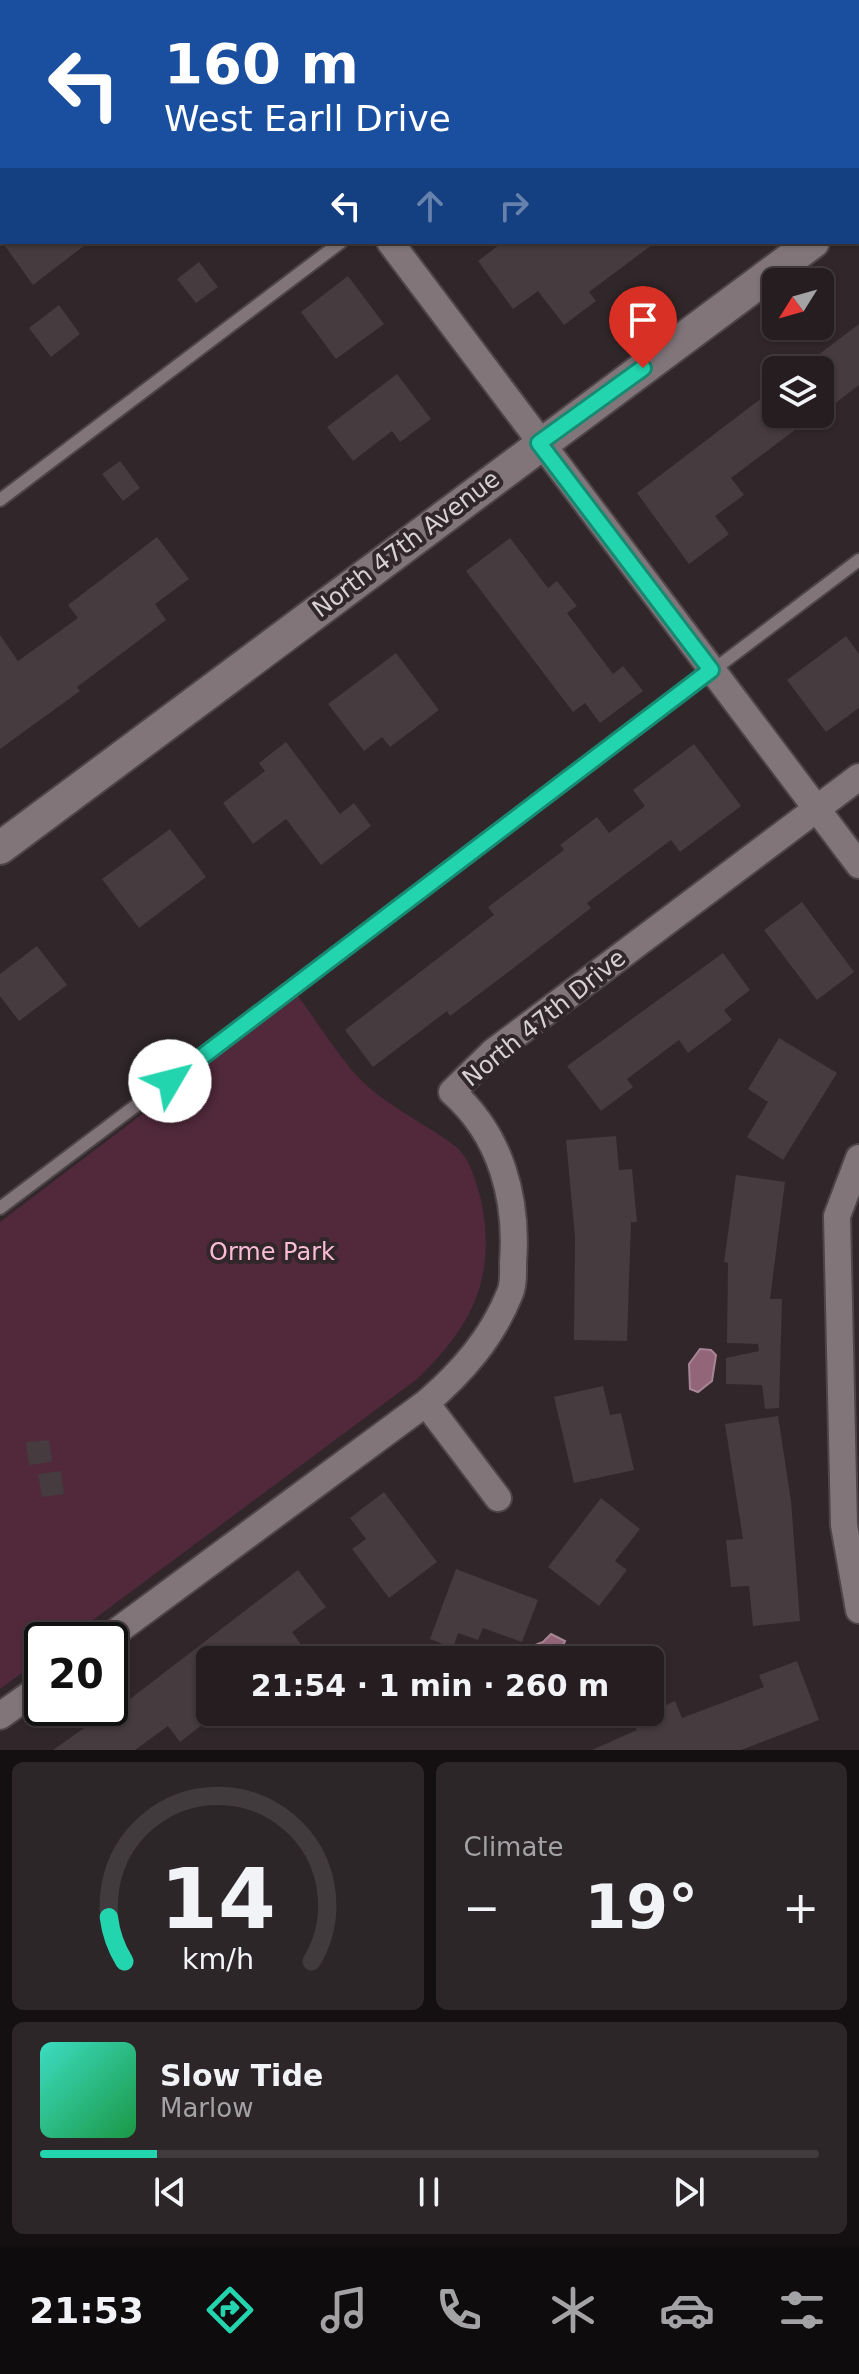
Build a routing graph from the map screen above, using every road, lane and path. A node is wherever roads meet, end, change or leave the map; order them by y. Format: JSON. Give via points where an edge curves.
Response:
{"nodes":[{"id":1,"x":338,"y":244,"type":"edge"},
{"id":2,"x":391,"y":244,"type":"edge"},
{"id":3,"x":810,"y":244,"type":"edge"},
{"id":4,"x":539,"y":443,"type":"junction"},
{"id":5,"x":0,"y":500,"type":"edge"},
{"id":6,"x":859,"y":560,"type":"edge"},
{"id":7,"x":711,"y":670,"type":"junction"},
{"id":8,"x":859,"y":777,"type":"edge"},
{"id":9,"x":817,"y":808,"type":"junction"},
{"id":10,"x":0,"y":848,"type":"edge"},
{"id":11,"x":859,"y":865,"type":"edge"},
{"id":12,"x":859,"y":1158,"type":"edge"},
{"id":13,"x":0,"y":1208,"type":"edge"},
{"id":14,"x":426,"y":1403,"type":"junction"},
{"id":15,"x":498,"y":1498,"type":"dead end"},
{"id":16,"x":859,"y":1610,"type":"edge"},
{"id":17,"x":128,"y":1623,"type":"edge"},
{"id":18,"x":24,"y":1699,"type":"edge"},
{"id":19,"x":0,"y":1716,"type":"edge"}],
"edges":[{"from":1,"to":5,"type":"lane"},
{"from":2,"to":4,"type":"street"},
{"from":3,"to":4,"type":"street","name":"North 47th Avenue"},
{"from":4,"to":7,"type":"street"},
{"from":4,"to":10,"type":"street","name":"North 47th Avenue"},
{"from":6,"to":7,"type":"lane"},
{"from":7,"to":9,"type":"street"},
{"from":7,"to":13,"type":"lane"},
{"from":8,"to":9,"type":"street","name":"North 47th Drive"},
{"from":9,"to":11,"type":"street"},
{"from":9,"to":14,"type":"street","name":"North 47th Drive","via":[[493,1052],[452,1092],[472,1110],[492,1142],[510,1187],[515,1238],[511,1291],[462,1373]]},
{"from":12,"to":16,"type":"street","via":[[837,1216],[844,1525]]},
{"from":14,"to":15,"type":"street"},
{"from":14,"to":17,"type":"street","name":"North 47th Drive"},
{"from":18,"to":19,"type":"street"}]}
